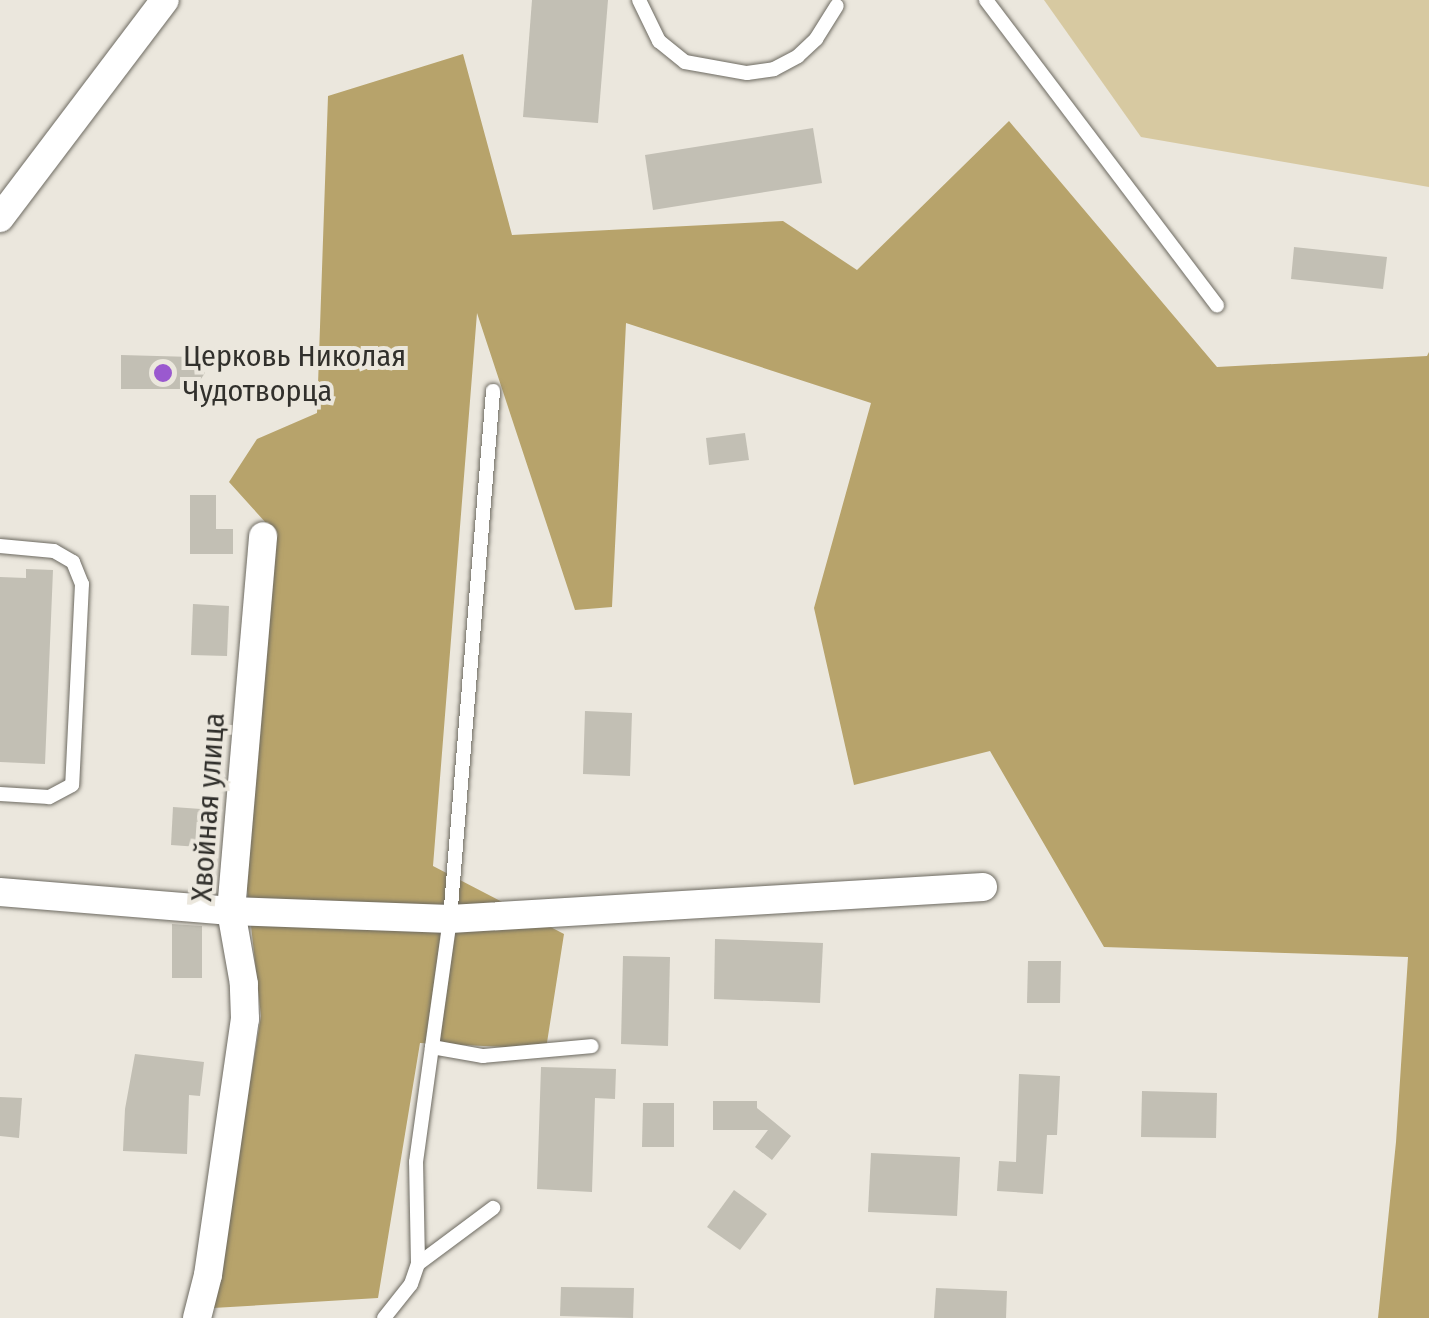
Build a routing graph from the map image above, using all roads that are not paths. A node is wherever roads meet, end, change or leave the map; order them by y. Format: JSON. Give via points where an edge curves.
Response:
{"nodes":[{"id":1,"x":165,"y":0,"type":"edge"},
{"id":2,"x":639,"y":0,"type":"edge"},
{"id":3,"x":986,"y":0,"type":"edge"},
{"id":4,"x":837,"y":6,"type":"dead end"},
{"id":5,"x":3,"y":211,"type":"edge"},
{"id":6,"x":1217,"y":306,"type":"dead end"},
{"id":7,"x":494,"y":391,"type":"dead end"},
{"id":8,"x":262,"y":536,"type":"dead end"},
{"id":9,"x":0,"y":546,"type":"edge"},
{"id":10,"x":0,"y":794,"type":"edge"},
{"id":11,"x":984,"y":887,"type":"dead end"},
{"id":12,"x":0,"y":892,"type":"edge"},
{"id":13,"x":231,"y":910,"type":"junction"},
{"id":14,"x":450,"y":919,"type":"junction"},
{"id":15,"x":592,"y":1046,"type":"dead end"},
{"id":16,"x":432,"y":1047,"type":"junction"},
{"id":17,"x":493,"y":1208,"type":"dead end"},
{"id":18,"x":418,"y":1264,"type":"junction"},
{"id":19,"x":197,"y":1318,"type":"edge"},
{"id":20,"x":384,"y":1318,"type":"edge"}],
"edges":[{"from":1,"to":5,"type":"street"},
{"from":2,"to":4,"type":"lane","via":[[659,41],[685,62],[747,74],[798,56]]},
{"from":3,"to":6,"type":"lane"},
{"from":7,"to":14,"type":"lane"},
{"from":8,"to":13,"type":"street","name":"Хвойная улица"},
{"from":9,"to":10,"type":"lane","via":[[54,551],[73,562],[82,584],[72,785],[49,797]]},
{"from":11,"to":14,"type":"street"},
{"from":12,"to":13,"type":"street"},
{"from":13,"to":14,"type":"street"},
{"from":13,"to":19,"type":"street","name":"Хвойная улица","via":[[245,1019]]},
{"from":14,"to":16,"type":"lane"},
{"from":15,"to":16,"type":"lane","via":[[483,1056]]},
{"from":16,"to":18,"type":"lane","via":[[416,1162]]},
{"from":17,"to":18,"type":"lane"},
{"from":18,"to":20,"type":"lane","via":[[412,1284]]}]}
